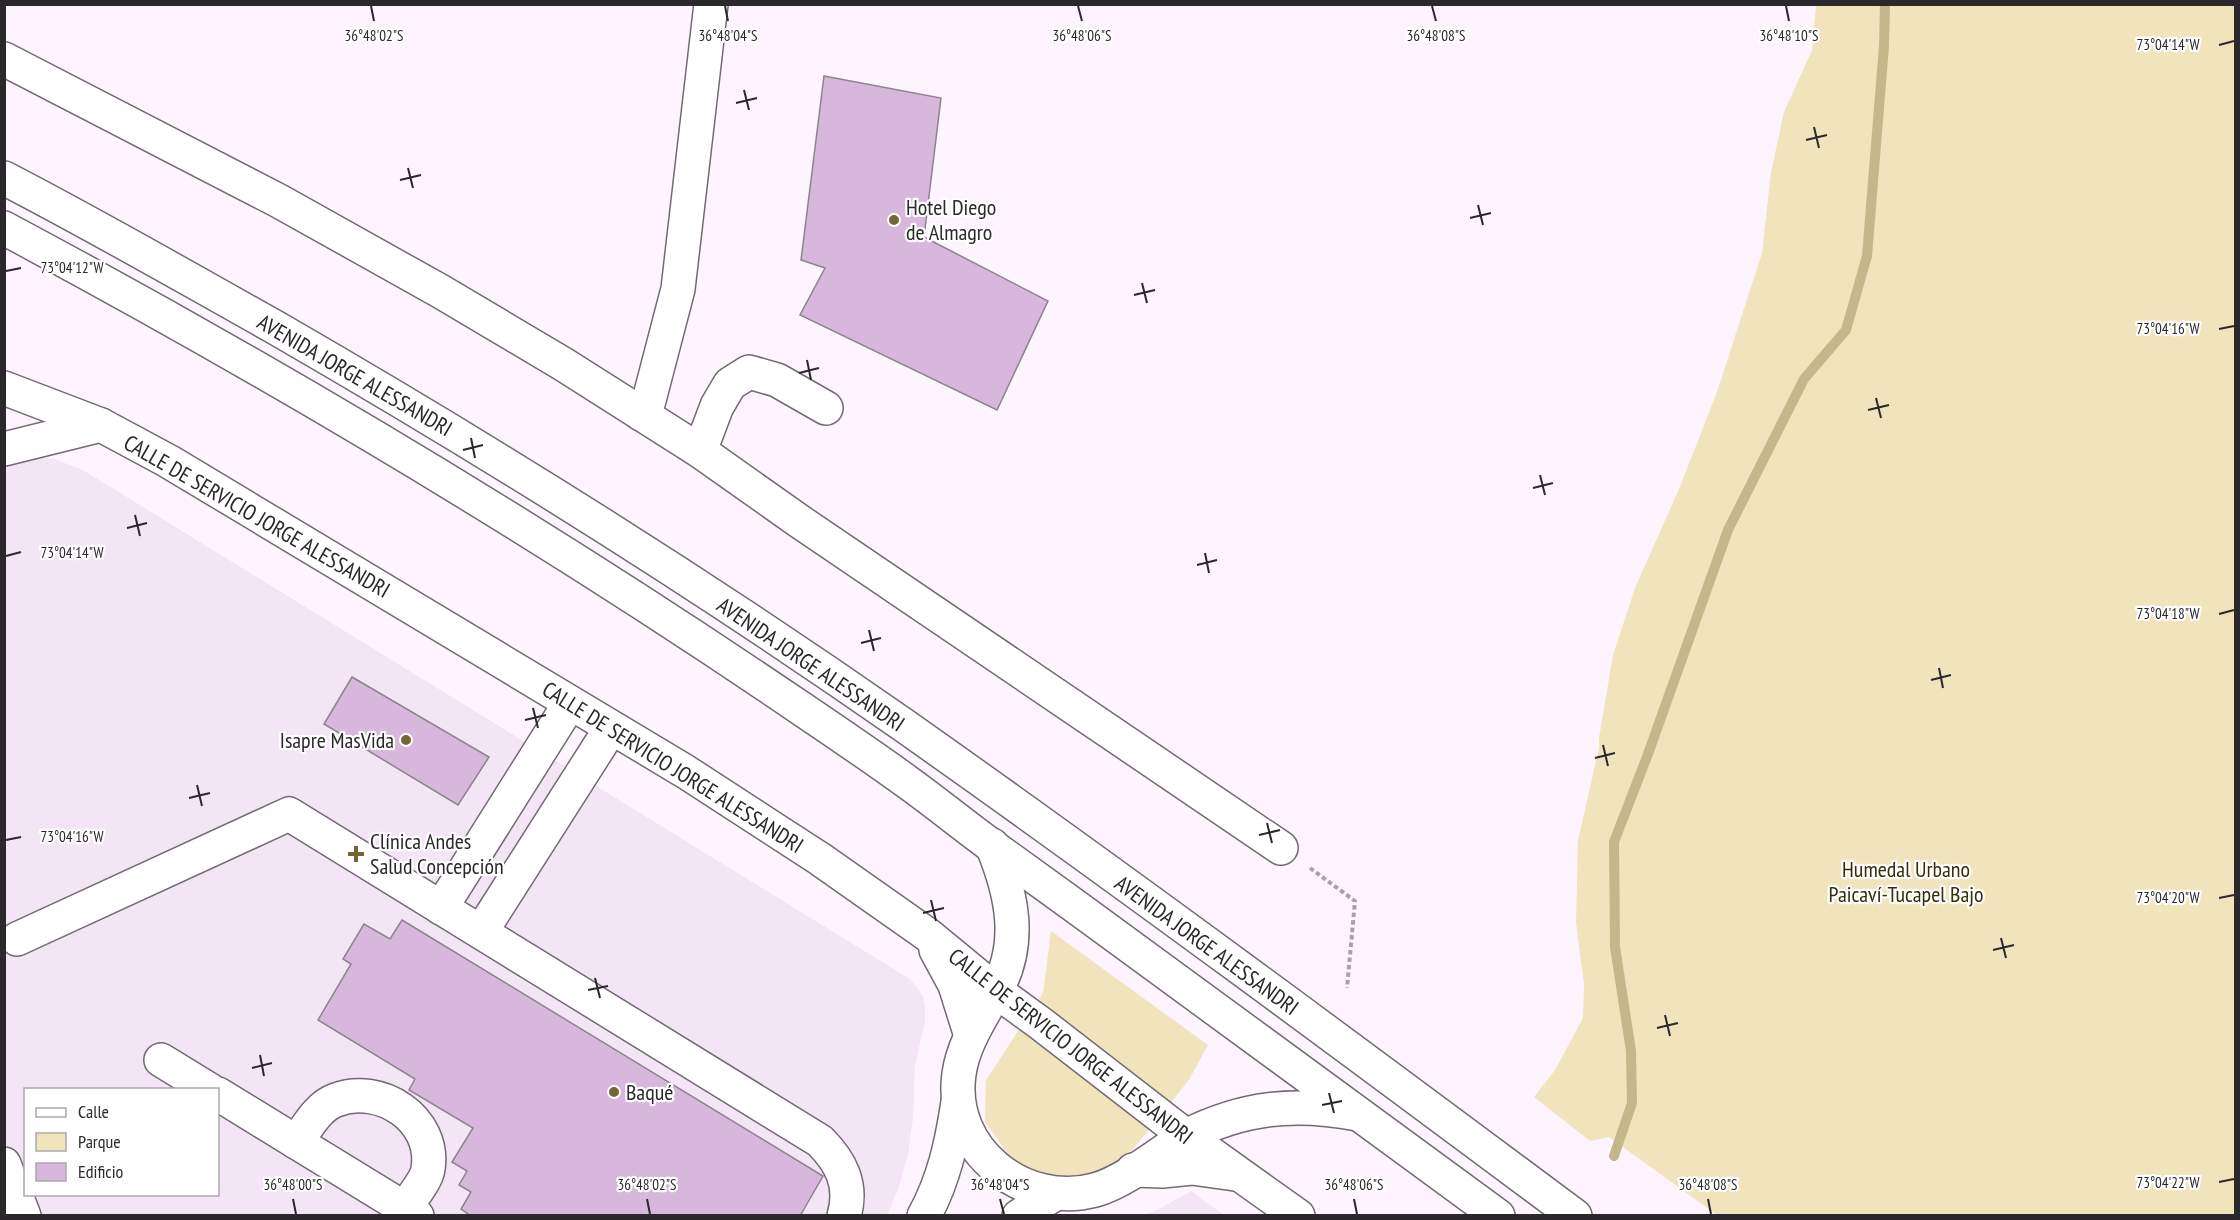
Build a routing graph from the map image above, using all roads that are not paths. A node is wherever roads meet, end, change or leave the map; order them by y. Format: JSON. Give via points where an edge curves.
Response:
{"nodes":[{"id":1,"x":711,"y":4,"type":"edge"},
{"id":2,"x":4,"y":59,"type":"edge"},
{"id":3,"x":4,"y":178,"type":"edge"},
{"id":4,"x":4,"y":228,"type":"edge"},
{"id":5,"x":4,"y":388,"type":"edge"},
{"id":6,"x":826,"y":408,"type":"dead end"},
{"id":7,"x":641,"y":414,"type":"junction"},
{"id":8,"x":101,"y":425,"type":"junction"},
{"id":9,"x":4,"y":449,"type":"edge"},
{"id":10,"x":700,"y":451,"type":"junction"},
{"id":11,"x":570,"y":703,"type":"junction"},
{"id":12,"x":611,"y":728,"type":"junction"},
{"id":13,"x":992,"y":845,"type":"junction"},
{"id":14,"x":1281,"y":848,"type":"road end"},
{"id":15,"x":441,"y":908,"type":"junction"},
{"id":16,"x":482,"y":933,"type":"junction"},
{"id":17,"x":928,"y":935,"type":"junction"},
{"id":18,"x":18,"y":939,"type":"dead end"},
{"id":19,"x":996,"y":991,"type":"junction"},
{"id":20,"x":971,"y":1036,"type":"junction"},
{"id":21,"x":161,"y":1060,"type":"dead end"},
{"id":22,"x":208,"y":1088,"type":"edge"},
{"id":23,"x":219,"y":1095,"type":"edge"},
{"id":24,"x":958,"y":1097,"type":"junction"},
{"id":25,"x":1361,"y":1114,"type":"junction"},
{"id":26,"x":1185,"y":1136,"type":"junction"},
{"id":27,"x":296,"y":1142,"type":"junction"},
{"id":28,"x":4,"y":1164,"type":"edge"},
{"id":29,"x":1133,"y":1170,"type":"junction"},
{"id":30,"x":1242,"y":1175,"type":"junction"},
{"id":31,"x":1055,"y":1194,"type":"junction"},
{"id":32,"x":411,"y":1212,"type":"edge"},
{"id":33,"x":24,"y":1215,"type":"edge"},
{"id":34,"x":844,"y":1215,"type":"edge"},
{"id":35,"x":924,"y":1215,"type":"edge"},
{"id":36,"x":1019,"y":1215,"type":"edge"},
{"id":37,"x":1298,"y":1215,"type":"edge"},
{"id":38,"x":1498,"y":1215,"type":"edge"},
{"id":39,"x":1575,"y":1215,"type":"edge"}],
"edges":[{"from":1,"to":7,"type":"main road","via":[[678,289],[648,404]]},
{"from":2,"to":7,"type":"main road","via":[[279,201],[440,291]]},
{"from":3,"to":39,"type":"main road","name":"AVENIDA JORGE ALESSANDRI","via":[[401,400],[729,608],[900,723]]},
{"from":4,"to":13,"type":"main road","name":"AVENIDA JORGE ALESSANDRI","via":[[245,361],[550,545],[796,705]]},
{"from":5,"to":8,"type":"main road","name":"CALLE DE SERVICIO JORGE ALESSANDRI"},
{"from":6,"to":10,"type":"main road","via":[[777,380],[749,372],[730,384]]},
{"from":7,"to":10,"type":"main road"},
{"from":8,"to":9,"type":"main road"},
{"from":8,"to":11,"type":"main road","name":"CALLE DE SERVICIO JORGE ALESSANDRI","via":[[168,460]]},
{"from":10,"to":14,"type":"main road"},
{"from":11,"to":12,"type":"main road","name":"CALLE DE SERVICIO JORGE ALESSANDRI"},
{"from":11,"to":15,"type":"main road"},
{"from":12,"to":16,"type":"main road"},
{"from":12,"to":17,"type":"main road","name":"CALLE DE SERVICIO JORGE ALESSANDRI","via":[[811,853]]},
{"from":13,"to":19,"type":"main road","via":[[1003,872],[1013,928],[1006,973]]},
{"from":13,"to":25,"type":"main road","name":"AVENIDA JORGE ALESSANDRI"},
{"from":15,"to":16,"type":"main road"},
{"from":15,"to":18,"type":"main road","via":[[289,814]]},
{"from":16,"to":34,"type":"main road","via":[[820,1141],[842,1167],[848,1204]]},
{"from":17,"to":19,"type":"main road","name":"CALLE DE SERVICIO JORGE ALESSANDRI"},
{"from":17,"to":20,"type":"main road","via":[[955,985]]},
{"from":19,"to":20,"type":"main road"},
{"from":19,"to":26,"type":"main road","name":"CALLE DE SERVICIO JORGE ALESSANDRI"},
{"from":20,"to":24,"type":"main road","via":[[958,1076]]},
{"from":21,"to":22,"type":"main road"},
{"from":23,"to":27,"type":"main road"},
{"from":24,"to":31,"type":"main road","via":[[962,1118],[982,1155],[1015,1182]]},
{"from":24,"to":35,"type":"main road","via":[[944,1172]]},
{"from":25,"to":26,"type":"main road","via":[[1292,1106],[1257,1110]]},
{"from":25,"to":38,"type":"main road","name":"AVENIDA JORGE ALESSANDRI"},
{"from":26,"to":29,"type":"main road"},
{"from":26,"to":30,"type":"main road","name":"CALLE DE SERVICIO JORGE ALESSANDRI"},
{"from":27,"to":32,"type":"main road"},
{"from":27,"to":32,"type":"main road","via":[[321,1108],[335,1100],[369,1095],[400,1107],[423,1135],[428,1153],[428,1171]]},
{"from":28,"to":33,"type":"main road"},
{"from":29,"to":30,"type":"main road","via":[[1192,1168]]},
{"from":29,"to":31,"type":"main road","via":[[1096,1190]]},
{"from":30,"to":37,"type":"main road","name":"CALLE DE SERVICIO JORGE ALESSANDRI"},
{"from":31,"to":36,"type":"main road"}]}
